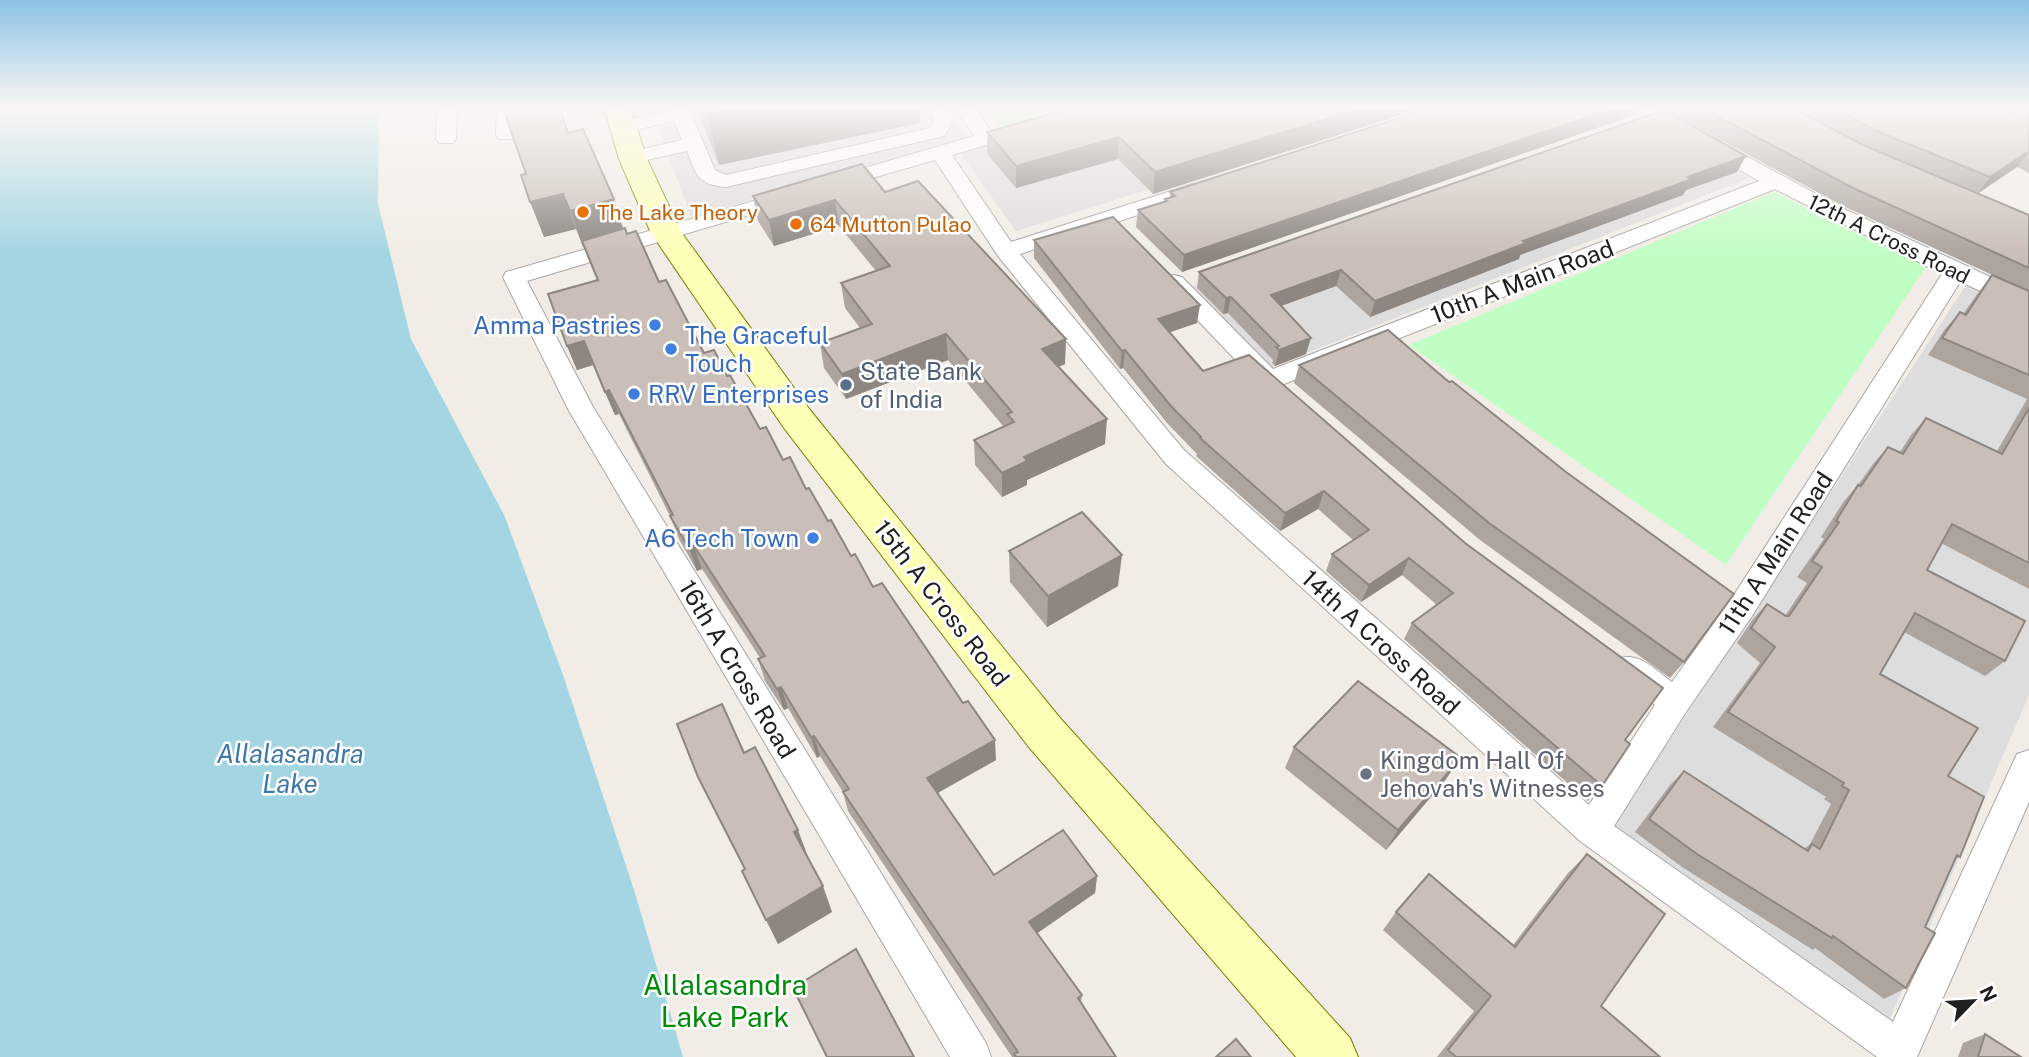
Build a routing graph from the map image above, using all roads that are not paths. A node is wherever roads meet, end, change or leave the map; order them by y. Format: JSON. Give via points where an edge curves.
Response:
{"nodes":[{"id":1,"x":635,"y":156,"type":"edge"},
{"id":2,"x":699,"y":156,"type":"edge"},
{"id":3,"x":832,"y":156,"type":"edge"},
{"id":4,"x":925,"y":156,"type":"edge"},
{"id":5,"x":943,"y":156,"type":"edge"},
{"id":6,"x":1723,"y":156,"type":"edge"},
{"id":7,"x":1216,"y":183,"type":"edge"},
{"id":8,"x":1775,"y":183,"type":"junction"},
{"id":9,"x":1110,"y":217,"type":"junction"},
{"id":10,"x":666,"y":233,"type":"junction"},
{"id":11,"x":1129,"y":236,"type":"edge"},
{"id":12,"x":1006,"y":251,"type":"junction"},
{"id":13,"x":1157,"y":265,"type":"edge"},
{"id":14,"x":1954,"y":273,"type":"junction"},
{"id":15,"x":1202,"y":275,"type":"edge"},
{"id":16,"x":1176,"y":285,"type":"junction"},
{"id":17,"x":2029,"y":304,"type":"edge"},
{"id":18,"x":1385,"y":335,"type":"junction"},
{"id":19,"x":1406,"y":352,"type":"edge"},
{"id":20,"x":1270,"y":380,"type":"junction"},
{"id":21,"x":1290,"y":398,"type":"edge"},
{"id":22,"x":1610,"y":654,"type":"edge"},
{"id":23,"x":1675,"y":702,"type":"junction"},
{"id":24,"x":2029,"y":765,"type":"edge"},
{"id":25,"x":1592,"y":831,"type":"junction"},
{"id":26,"x":1899,"y":1054,"type":"edge"},
{"id":27,"x":972,"y":1057,"type":"edge"},
{"id":28,"x":1331,"y":1057,"type":"edge"}],
"edges":[{"from":1,"to":10,"type":"main road","name":"15th A Cross Road"},
{"from":2,"to":3,"type":"street","via":[[706,173],[726,181]]},
{"from":4,"to":10,"type":"street"},
{"from":5,"to":12,"type":"street","name":"14th A Cross Road"},
{"from":6,"to":8,"type":"street","name":"12th A Cross Road"},
{"from":7,"to":9,"type":"street"},
{"from":8,"to":14,"type":"street","name":"12th A Cross Road"},
{"from":8,"to":18,"type":"street","name":"10th A Main Road"},
{"from":9,"to":11,"type":"street"},
{"from":9,"to":12,"type":"street"},
{"from":10,"to":27,"type":"street","name":"16th A Cross Road","via":[[514,277],[581,409]]},
{"from":10,"to":28,"type":"main road","name":"15th A Cross Road","via":[[797,419],[1044,732]]},
{"from":12,"to":25,"type":"street","name":"14th A Cross Road","via":[[1175,457]]},
{"from":13,"to":16,"type":"street"},
{"from":14,"to":17,"type":"street","name":"12th A Cross Road"},
{"from":14,"to":23,"type":"street","name":"11th A Main Road","via":[[1731,599]]},
{"from":15,"to":16,"type":"street"},
{"from":16,"to":20,"type":"street"},
{"from":18,"to":19,"type":"street"},
{"from":18,"to":20,"type":"street","name":"10th A Main Road"},
{"from":20,"to":21,"type":"street"},
{"from":22,"to":23,"type":"street"},
{"from":23,"to":25,"type":"street","name":"11th A Main Road"},
{"from":24,"to":26,"type":"street"},
{"from":25,"to":26,"type":"street","name":"14th A Cross Road"}]}
